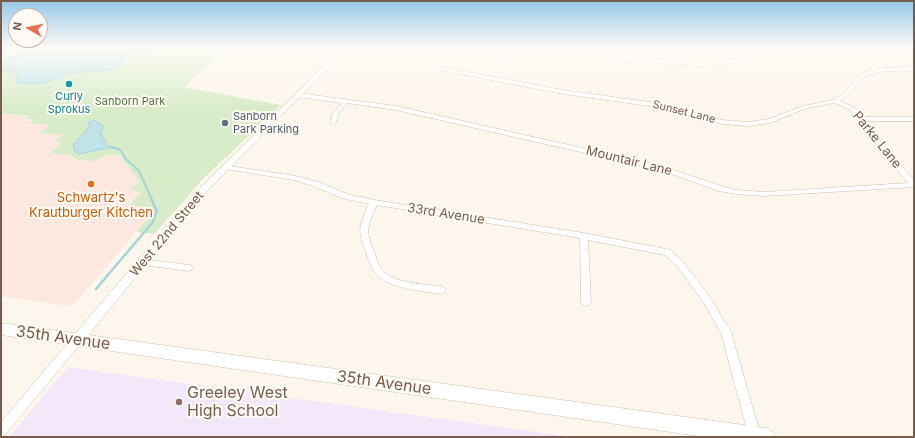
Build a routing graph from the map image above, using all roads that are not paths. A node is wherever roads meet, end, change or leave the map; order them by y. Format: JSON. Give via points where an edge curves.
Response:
{"nodes":[{"id":1,"x":325,"y":68,"type":"edge"},
{"id":2,"x":442,"y":68,"type":"edge"},
{"id":3,"x":914,"y":69,"type":"edge"},
{"id":4,"x":298,"y":95,"type":"junction"},
{"id":5,"x":346,"y":101,"type":"junction"},
{"id":6,"x":835,"y":101,"type":"junction"},
{"id":7,"x":914,"y":118,"type":"edge"},
{"id":8,"x":863,"y":119,"type":"junction"},
{"id":9,"x":334,"y":124,"type":"dead end"},
{"id":10,"x":226,"y":167,"type":"junction"},
{"id":11,"x":914,"y":185,"type":"edge"},
{"id":12,"x":374,"y":202,"type":"junction"},
{"id":13,"x":584,"y":236,"type":"junction"},
{"id":14,"x":142,"y":262,"type":"junction"},
{"id":15,"x":189,"y":268,"type":"dead end"},
{"id":16,"x":441,"y":290,"type":"dead end"},
{"id":17,"x":586,"y":302,"type":"dead end"},
{"id":18,"x":1,"y":329,"type":"edge"},
{"id":19,"x":77,"y":340,"type":"junction"},
{"id":20,"x":1,"y":431,"type":"edge"},
{"id":21,"x":759,"y":436,"type":"edge"}],
"edges":[{"from":1,"to":4,"type":"street","name":"West 22nd Street"},
{"from":2,"to":6,"type":"street","name":"Sunset Lane","via":[[563,92],[664,106],[727,122],[749,124],[770,121],[805,107]]},
{"from":3,"to":6,"type":"street","name":"Sunset Lane","via":[[867,73],[844,96]]},
{"from":4,"to":5,"type":"street","name":"Mountair Lane"},
{"from":4,"to":10,"type":"street","name":"West 22nd Street"},
{"from":5,"to":9,"type":"street","via":[[335,115]]},
{"from":5,"to":11,"type":"street","name":"Mountair Lane","via":[[396,108],[662,168],[736,192],[764,194]]},
{"from":6,"to":8,"type":"street","name":"Parke Lane","via":[[851,108]]},
{"from":7,"to":8,"type":"street"},
{"from":8,"to":11,"type":"street","name":"Parke Lane","via":[[870,133]]},
{"from":10,"to":12,"type":"street","name":"33rd Avenue","via":[[295,178],[345,196]]},
{"from":10,"to":14,"type":"street","name":"West 22nd Street","via":[[202,191]]},
{"from":12,"to":13,"type":"street","name":"33rd Avenue"},
{"from":12,"to":16,"type":"street","via":[[364,224],[364,236],[381,274],[409,286]]},
{"from":13,"to":17,"type":"street"},
{"from":13,"to":21,"type":"street","name":"33rd Avenue","via":[[668,252],[680,264],[707,300],[726,332]]},
{"from":14,"to":15,"type":"street"},
{"from":14,"to":19,"type":"street","name":"West 22nd Street"},
{"from":18,"to":19,"type":"main road","name":"35th Avenue"},
{"from":19,"to":20,"type":"street","name":"West 22nd Street"},
{"from":19,"to":21,"type":"main road","name":"35th Avenue"}]}
